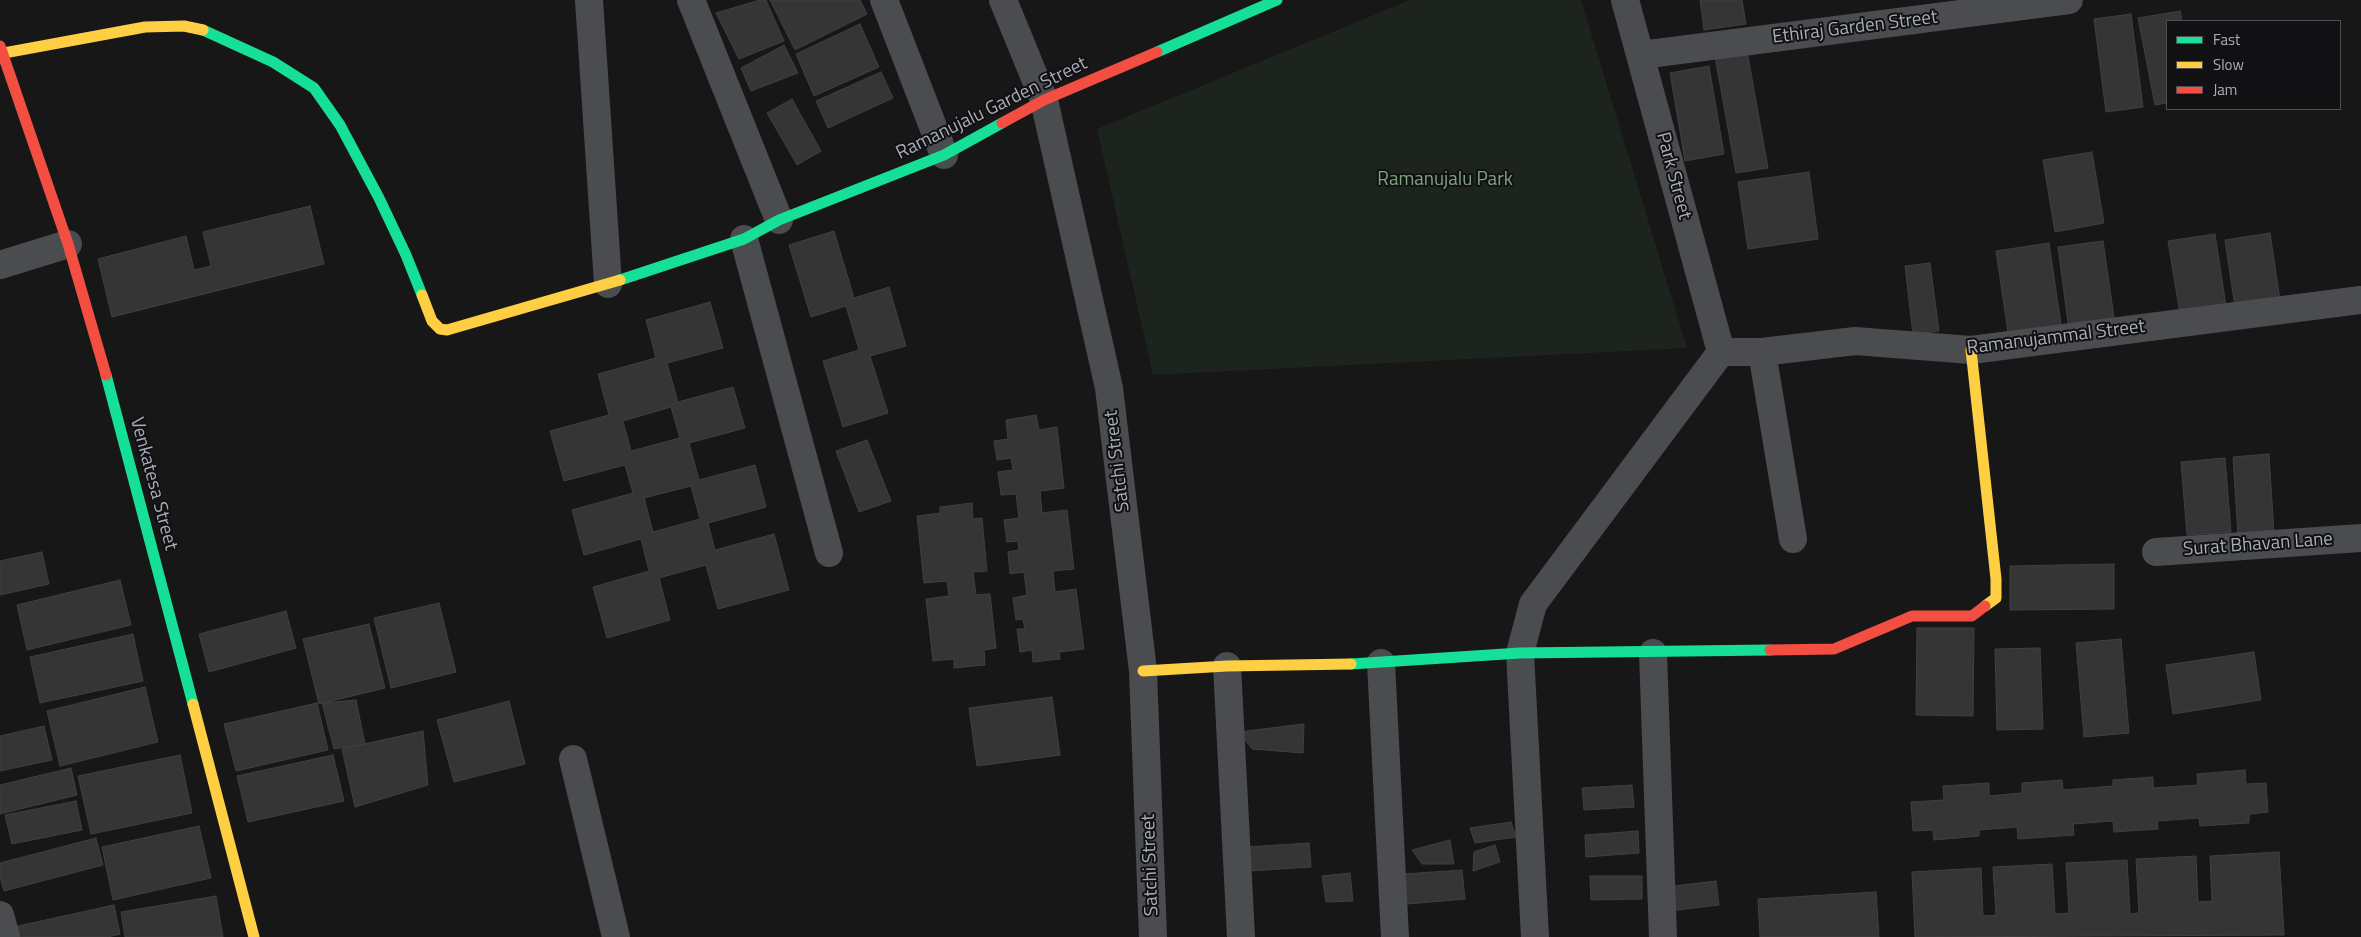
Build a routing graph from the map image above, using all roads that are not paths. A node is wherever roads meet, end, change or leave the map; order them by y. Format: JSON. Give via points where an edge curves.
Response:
{"nodes":[{"id":1,"x":589,"y":0,"type":"edge"},
{"id":2,"x":691,"y":0,"type":"edge"},
{"id":3,"x":884,"y":0,"type":"edge"},
{"id":4,"x":1003,"y":0,"type":"edge"},
{"id":5,"x":1277,"y":0,"type":"edge"},
{"id":6,"x":1625,"y":0,"type":"edge"},
{"id":7,"x":2069,"y":0,"type":"edge"},
{"id":8,"x":2,"y":49,"type":"edge"},
{"id":9,"x":1641,"y":55,"type":"junction"},
{"id":10,"x":1044,"y":100,"type":"junction"},
{"id":11,"x":944,"y":156,"type":"junction"},
{"id":12,"x":779,"y":220,"type":"junction"},
{"id":13,"x":744,"y":239,"type":"junction"},
{"id":14,"x":68,"y":244,"type":"junction"},
{"id":15,"x":0,"y":265,"type":"edge"},
{"id":16,"x":608,"y":284,"type":"junction"},
{"id":17,"x":2361,"y":300,"type":"edge"},
{"id":18,"x":1971,"y":350,"type":"junction"},
{"id":19,"x":1721,"y":352,"type":"junction"},
{"id":20,"x":1762,"y":352,"type":"junction"},
{"id":21,"x":1794,"y":538,"type":"dead end"},
{"id":22,"x":2361,"y":538,"type":"edge"},
{"id":23,"x":829,"y":552,"type":"dead end"},
{"id":24,"x":2156,"y":552,"type":"dead end"},
{"id":25,"x":1520,"y":653,"type":"junction"},
{"id":26,"x":1653,"y":653,"type":"junction"},
{"id":27,"x":1381,"y":663,"type":"junction"},
{"id":28,"x":1227,"y":666,"type":"junction"},
{"id":29,"x":1143,"y":672,"type":"junction"},
{"id":30,"x":573,"y":758,"type":"dead end"},
{"id":31,"x":0,"y":915,"type":"edge"},
{"id":32,"x":6,"y":937,"type":"edge"},
{"id":33,"x":254,"y":937,"type":"edge"},
{"id":34,"x":616,"y":937,"type":"edge"},
{"id":35,"x":1153,"y":937,"type":"edge"},
{"id":36,"x":1241,"y":937,"type":"edge"},
{"id":37,"x":1394,"y":937,"type":"edge"},
{"id":38,"x":1535,"y":937,"type":"edge"},
{"id":39,"x":1663,"y":937,"type":"edge"}],
"edges":[{"from":1,"to":16,"type":"street"},
{"from":2,"to":12,"type":"street"},
{"from":3,"to":11,"type":"street"},
{"from":4,"to":10,"type":"street","name":"Satchi Street"},
{"from":5,"to":10,"type":"street","name":"Ramanujalu Garden Street"},
{"from":6,"to":9,"type":"street","name":"Park Street"},
{"from":7,"to":9,"type":"street","name":"Ethiraj Garden Street"},
{"from":8,"to":14,"type":"street","name":"Venkatesa Street"},
{"from":8,"to":16,"type":"street","name":"Ramanujalu Garden Street","via":[[145,27],[184,26],[205,30],[294,74],[314,88],[340,125],[387,214],[432,321],[440,329],[457,328]]},
{"from":9,"to":19,"type":"street","name":"Park Street"},
{"from":10,"to":11,"type":"street","name":"Ramanujalu Garden Street"},
{"from":10,"to":29,"type":"street","name":"Satchi Street","via":[[1109,388]]},
{"from":11,"to":12,"type":"street","name":"Ramanujalu Garden Street"},
{"from":12,"to":13,"type":"street","name":"Ramanujalu Garden Street"},
{"from":13,"to":16,"type":"street","name":"Ramanujalu Garden Street"},
{"from":13,"to":23,"type":"street"},
{"from":14,"to":15,"type":"street"},
{"from":14,"to":33,"type":"street","name":"Venkatesa Street","via":[[110,390]]},
{"from":17,"to":18,"type":"street","name":"Ramanujammal Street"},
{"from":18,"to":20,"type":"street","name":"Ramanujammal Street","via":[[1855,341]]},
{"from":18,"to":26,"type":"street","via":[[1996,579],[1996,598],[1988,606],[1972,616],[1912,616],[1834,650]]},
{"from":19,"to":20,"type":"street","name":"Ramanujammal Street"},
{"from":19,"to":25,"type":"street","via":[[1533,604]]},
{"from":20,"to":21,"type":"street"},
{"from":22,"to":24,"type":"street","name":"Surat Bhavan Lane"},
{"from":25,"to":26,"type":"street"},
{"from":25,"to":27,"type":"street"},
{"from":25,"to":38,"type":"street"},
{"from":26,"to":39,"type":"street"},
{"from":27,"to":28,"type":"street"},
{"from":27,"to":37,"type":"street"},
{"from":28,"to":29,"type":"street"},
{"from":28,"to":36,"type":"street"},
{"from":29,"to":35,"type":"street","name":"Satchi Street"},
{"from":30,"to":34,"type":"street"},
{"from":31,"to":32,"type":"street"}]}
